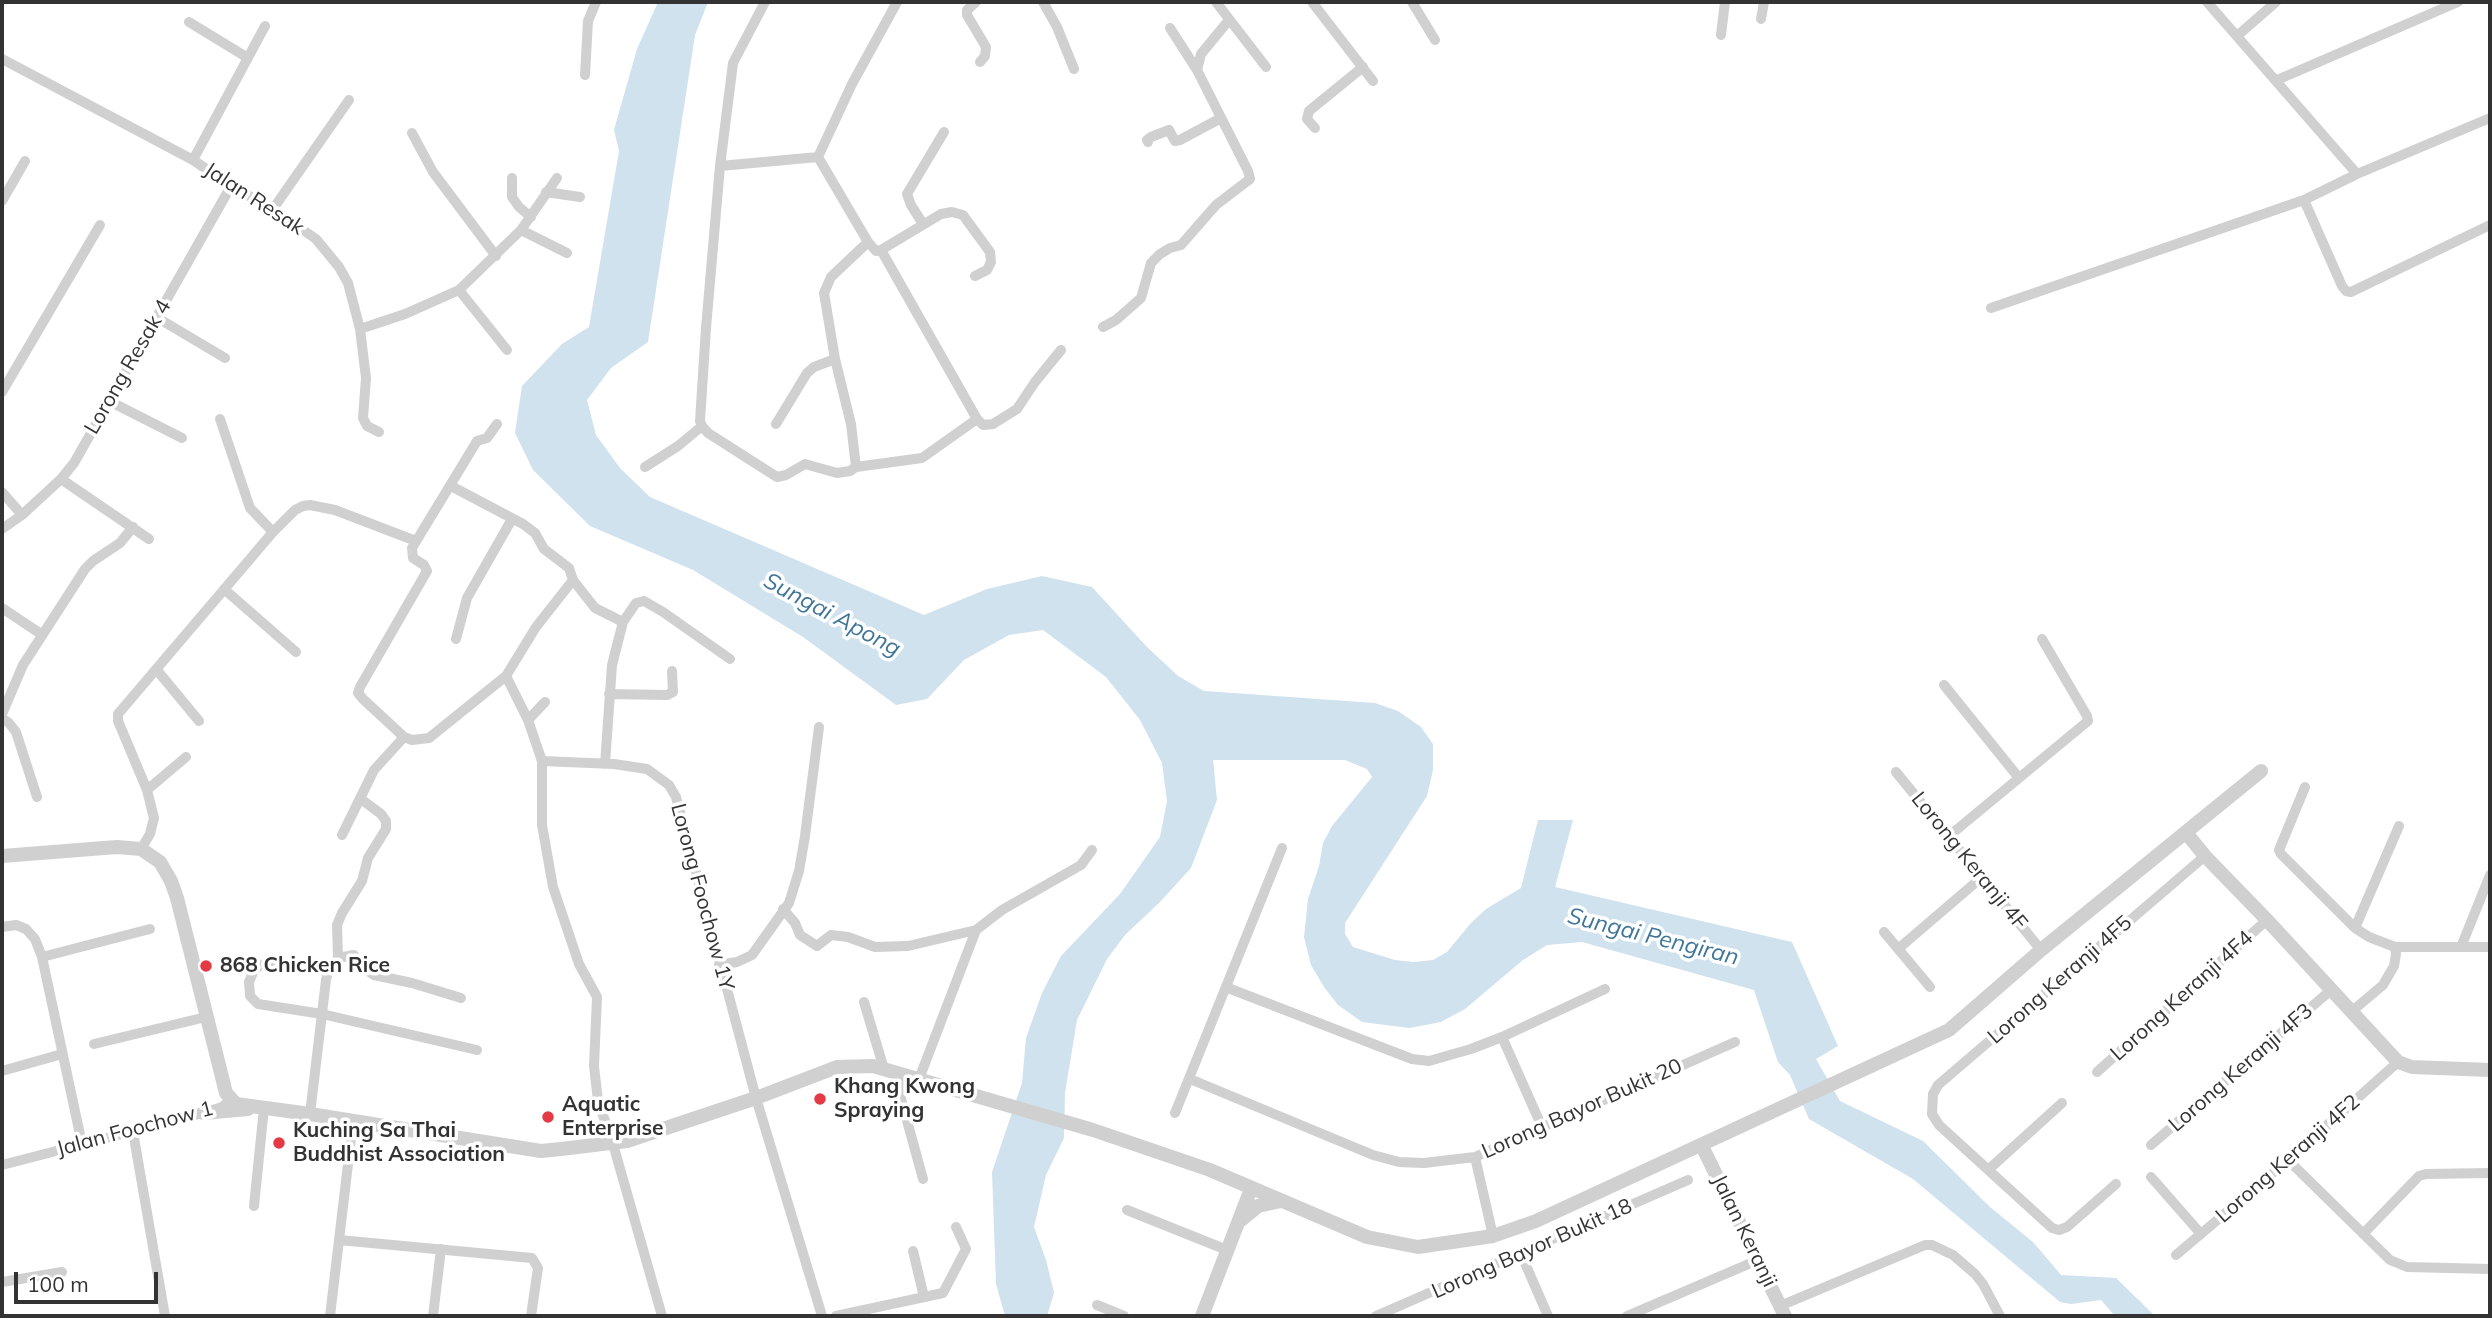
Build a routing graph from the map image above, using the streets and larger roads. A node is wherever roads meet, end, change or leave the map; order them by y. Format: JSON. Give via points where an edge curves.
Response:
{"nodes":[{"id":1,"x":596,"y":2,"type":"edge"},
{"id":2,"x":765,"y":2,"type":"edge"},
{"id":3,"x":897,"y":2,"type":"edge"},
{"id":4,"x":976,"y":2,"type":"edge"},
{"id":5,"x":1043,"y":2,"type":"edge"},
{"id":6,"x":1216,"y":2,"type":"edge"},
{"id":7,"x":1312,"y":2,"type":"edge"},
{"id":8,"x":1412,"y":2,"type":"edge"},
{"id":9,"x":1725,"y":2,"type":"edge"},
{"id":10,"x":1765,"y":2,"type":"edge"},
{"id":11,"x":2207,"y":2,"type":"edge"},
{"id":12,"x":2276,"y":2,"type":"edge"},
{"id":13,"x":2458,"y":2,"type":"edge"},
{"id":14,"x":1761,"y":19,"type":"dead end"},
{"id":15,"x":1229,"y":20,"type":"junction"},
{"id":16,"x":189,"y":22,"type":"dead end"},
{"id":17,"x":265,"y":26,"type":"dead end"},
{"id":18,"x":1170,"y":28,"type":"dead end"},
{"id":19,"x":1721,"y":35,"type":"dead end"},
{"id":20,"x":2237,"y":36,"type":"junction"},
{"id":21,"x":1435,"y":40,"type":"dead end"},
{"id":22,"x":248,"y":58,"type":"junction"},
{"id":23,"x":2,"y":59,"type":"edge"},
{"id":24,"x":981,"y":62,"type":"dead end"},
{"id":25,"x":1266,"y":67,"type":"dead end"},
{"id":26,"x":1363,"y":67,"type":"junction"},
{"id":27,"x":1074,"y":69,"type":"dead end"},
{"id":28,"x":1197,"y":70,"type":"junction"},
{"id":29,"x":584,"y":75,"type":"dead end"},
{"id":30,"x":1373,"y":80,"type":"dead end"},
{"id":31,"x":2277,"y":80,"type":"junction"},
{"id":32,"x":349,"y":100,"type":"dead end"},
{"id":33,"x":1221,"y":118,"type":"junction"},
{"id":34,"x":2490,"y":118,"type":"edge"},
{"id":35,"x":1315,"y":128,"type":"dead end"},
{"id":36,"x":944,"y":132,"type":"dead end"},
{"id":37,"x":412,"y":133,"type":"dead end"},
{"id":38,"x":1148,"y":142,"type":"dead end"},
{"id":39,"x":818,"y":157,"type":"junction"},
{"id":40,"x":25,"y":160,"type":"dead end"},
{"id":41,"x":193,"y":160,"type":"junction"},
{"id":42,"x":720,"y":166,"type":"junction"},
{"id":43,"x":2357,"y":174,"type":"junction"},
{"id":44,"x":557,"y":177,"type":"dead end"},
{"id":45,"x":512,"y":178,"type":"dead end"},
{"id":46,"x":231,"y":186,"type":"junction"},
{"id":47,"x":546,"y":192,"type":"junction"},
{"id":48,"x":580,"y":197,"type":"dead end"},
{"id":49,"x":2304,"y":200,"type":"junction"},
{"id":50,"x":2,"y":201,"type":"edge"},
{"id":51,"x":273,"y":209,"type":"junction"},
{"id":52,"x":531,"y":217,"type":"junction"},
{"id":53,"x":923,"y":224,"type":"junction"},
{"id":54,"x":100,"y":225,"type":"dead end"},
{"id":55,"x":2490,"y":225,"type":"edge"},
{"id":56,"x":521,"y":230,"type":"junction"},
{"id":57,"x":868,"y":242,"type":"junction"},
{"id":58,"x":881,"y":250,"type":"junction"},
{"id":59,"x":566,"y":253,"type":"dead end"},
{"id":60,"x":496,"y":256,"type":"junction"},
{"id":61,"x":975,"y":276,"type":"dead end"},
{"id":62,"x":459,"y":290,"type":"junction"},
{"id":63,"x":1991,"y":308,"type":"dead end"},
{"id":64,"x":156,"y":317,"type":"junction"},
{"id":65,"x":1103,"y":327,"type":"dead end"},
{"id":66,"x":360,"y":329,"type":"junction"},
{"id":67,"x":507,"y":350,"type":"dead end"},
{"id":68,"x":1061,"y":350,"type":"dead end"},
{"id":69,"x":225,"y":358,"type":"dead end"},
{"id":70,"x":835,"y":359,"type":"junction"},
{"id":71,"x":2,"y":392,"type":"edge"},
{"id":72,"x":109,"y":401,"type":"junction"},
{"id":73,"x":220,"y":419,"type":"dead end"},
{"id":74,"x":977,"y":419,"type":"junction"},
{"id":75,"x":497,"y":424,"type":"dead end"},
{"id":76,"x":776,"y":424,"type":"dead end"},
{"id":77,"x":702,"y":426,"type":"junction"},
{"id":78,"x":379,"y":432,"type":"dead end"},
{"id":79,"x":182,"y":438,"type":"dead end"},
{"id":80,"x":645,"y":467,"type":"dead end"},
{"id":81,"x":856,"y":467,"type":"junction"},
{"id":82,"x":61,"y":479,"type":"junction"},
{"id":83,"x":451,"y":486,"type":"junction"},
{"id":84,"x":2,"y":492,"type":"edge"},
{"id":85,"x":22,"y":515,"type":"junction"},
{"id":86,"x":512,"y":519,"type":"junction"},
{"id":87,"x":133,"y":527,"type":"junction"},
{"id":88,"x":2,"y":529,"type":"edge"},
{"id":89,"x":273,"y":532,"type":"junction"},
{"id":90,"x":149,"y":539,"type":"dead end"},
{"id":91,"x":416,"y":541,"type":"junction"},
{"id":92,"x":573,"y":580,"type":"junction"},
{"id":93,"x":224,"y":589,"type":"junction"},
{"id":94,"x":2,"y":608,"type":"edge"},
{"id":95,"x":623,"y":622,"type":"junction"},
{"id":96,"x":41,"y":634,"type":"junction"},
{"id":97,"x":456,"y":639,"type":"dead end"},
{"id":98,"x":2042,"y":639,"type":"dead end"},
{"id":99,"x":296,"y":652,"type":"dead end"},
{"id":100,"x":730,"y":659,"type":"dead end"},
{"id":101,"x":156,"y":669,"type":"junction"},
{"id":102,"x":672,"y":671,"type":"dead end"},
{"id":103,"x":506,"y":676,"type":"junction"},
{"id":104,"x":1944,"y":685,"type":"dead end"},
{"id":105,"x":609,"y":694,"type":"junction"},
{"id":106,"x":545,"y":702,"type":"dead end"},
{"id":107,"x":2,"y":716,"type":"edge"},
{"id":108,"x":528,"y":720,"type":"junction"},
{"id":109,"x":199,"y":722,"type":"dead end"},
{"id":110,"x":819,"y":727,"type":"dead end"},
{"id":111,"x":404,"y":737,"type":"junction"},
{"id":112,"x":186,"y":757,"type":"dead end"},
{"id":113,"x":542,"y":761,"type":"junction"},
{"id":114,"x":605,"y":764,"type":"junction"},
{"id":115,"x":2261,"y":771,"type":"dead end"},
{"id":116,"x":1896,"y":772,"type":"dead end"},
{"id":117,"x":2019,"y":778,"type":"junction"},
{"id":118,"x":2305,"y":788,"type":"dead end"},
{"id":119,"x":147,"y":790,"type":"junction"},
{"id":120,"x":37,"y":797,"type":"dead end"},
{"id":121,"x":361,"y":799,"type":"junction"},
{"id":122,"x":2399,"y":826,"type":"dead end"},
{"id":123,"x":2187,"y":834,"type":"junction"},
{"id":124,"x":342,"y":835,"type":"dead end"},
{"id":125,"x":1949,"y":836,"type":"junction"},
{"id":126,"x":1282,"y":848,"type":"dead end"},
{"id":127,"x":141,"y":849,"type":"junction"},
{"id":128,"x":1092,"y":850,"type":"dead end"},
{"id":129,"x":2,"y":856,"type":"edge"},
{"id":130,"x":2205,"y":856,"type":"junction"},
{"id":131,"x":2490,"y":875,"type":"edge"},
{"id":132,"x":1982,"y":877,"type":"junction"},
{"id":133,"x":783,"y":909,"type":"junction"},
{"id":134,"x":2267,"y":920,"type":"junction"},
{"id":135,"x":2,"y":927,"type":"edge"},
{"id":136,"x":2355,"y":928,"type":"junction"},
{"id":137,"x":150,"y":929,"type":"dead end"},
{"id":138,"x":976,"y":930,"type":"junction"},
{"id":139,"x":1884,"y":932,"type":"dead end"},
{"id":140,"x":2390,"y":945,"type":"junction"},
{"id":141,"x":2461,"y":947,"type":"junction"},
{"id":142,"x":2490,"y":947,"type":"edge"},
{"id":143,"x":1898,"y":949,"type":"junction"},
{"id":144,"x":2041,"y":950,"type":"junction"},
{"id":145,"x":42,"y":957,"type":"junction"},
{"id":146,"x":338,"y":958,"type":"junction"},
{"id":147,"x":719,"y":965,"type":"junction"},
{"id":148,"x":328,"y":971,"type":"junction"},
{"id":149,"x":1930,"y":987,"type":"dead end"},
{"id":150,"x":1228,"y":988,"type":"junction"},
{"id":151,"x":1605,"y":989,"type":"dead end"},
{"id":152,"x":2331,"y":990,"type":"junction"},
{"id":153,"x":461,"y":998,"type":"dead end"},
{"id":154,"x":864,"y":1002,"type":"dead end"},
{"id":155,"x":2351,"y":1012,"type":"junction"},
{"id":156,"x":322,"y":1014,"type":"junction"},
{"id":157,"x":206,"y":1017,"type":"junction"},
{"id":158,"x":1502,"y":1037,"type":"junction"},
{"id":159,"x":1735,"y":1042,"type":"dead end"},
{"id":160,"x":94,"y":1044,"type":"dead end"},
{"id":161,"x":477,"y":1050,"type":"dead end"},
{"id":162,"x":62,"y":1054,"type":"junction"},
{"id":163,"x":2405,"y":1064,"type":"junction"},
{"id":164,"x":884,"y":1069,"type":"junction"},
{"id":165,"x":2490,"y":1070,"type":"edge"},
{"id":166,"x":2,"y":1071,"type":"edge"},
{"id":167,"x":2097,"y":1072,"type":"dead end"},
{"id":168,"x":901,"y":1075,"type":"junction"},
{"id":169,"x":919,"y":1079,"type":"junction"},
{"id":170,"x":1190,"y":1079,"type":"junction"},
{"id":171,"x":755,"y":1098,"type":"junction"},
{"id":172,"x":231,"y":1100,"type":"junction"},
{"id":173,"x":2062,"y":1103,"type":"dead end"},
{"id":174,"x":260,"y":1108,"type":"junction"},
{"id":175,"x":203,"y":1113,"type":"junction"},
{"id":176,"x":1175,"y":1113,"type":"dead end"},
{"id":177,"x":310,"y":1114,"type":"junction"},
{"id":178,"x":353,"y":1122,"type":"junction"},
{"id":179,"x":1542,"y":1127,"type":"junction"},
{"id":180,"x":133,"y":1132,"type":"junction"},
{"id":181,"x":82,"y":1144,"type":"junction"},
{"id":182,"x":612,"y":1144,"type":"junction"},
{"id":183,"x":2151,"y":1145,"type":"dead end"},
{"id":184,"x":1702,"y":1146,"type":"junction"},
{"id":185,"x":1475,"y":1157,"type":"junction"},
{"id":186,"x":2288,"y":1160,"type":"junction"},
{"id":187,"x":2,"y":1166,"type":"edge"},
{"id":188,"x":1988,"y":1170,"type":"junction"},
{"id":189,"x":1214,"y":1172,"type":"junction"},
{"id":190,"x":2490,"y":1172,"type":"edge"},
{"id":191,"x":2151,"y":1177,"type":"dead end"},
{"id":192,"x":923,"y":1179,"type":"dead end"},
{"id":193,"x":1688,"y":1180,"type":"dead end"},
{"id":194,"x":2116,"y":1184,"type":"dead end"},
{"id":195,"x":1251,"y":1189,"type":"junction"},
{"id":196,"x":1287,"y":1202,"type":"junction"},
{"id":197,"x":254,"y":1206,"type":"dead end"},
{"id":198,"x":1127,"y":1210,"type":"dead end"},
{"id":199,"x":1238,"y":1223,"type":"junction"},
{"id":200,"x":957,"y":1227,"type":"dead end"},
{"id":201,"x":2201,"y":1234,"type":"junction"},
{"id":202,"x":2363,"y":1234,"type":"junction"},
{"id":203,"x":1493,"y":1236,"type":"junction"},
{"id":204,"x":339,"y":1240,"type":"junction"},
{"id":205,"x":441,"y":1249,"type":"junction"},
{"id":206,"x":1227,"y":1250,"type":"junction"},
{"id":207,"x":913,"y":1251,"type":"dead end"},
{"id":208,"x":1521,"y":1254,"type":"junction"},
{"id":209,"x":2176,"y":1255,"type":"dead end"},
{"id":210,"x":1758,"y":1260,"type":"junction"},
{"id":211,"x":2490,"y":1269,"type":"edge"},
{"id":212,"x":62,"y":1272,"type":"dead end"},
{"id":213,"x":2,"y":1282,"type":"edge"},
{"id":214,"x":924,"y":1297,"type":"junction"},
{"id":215,"x":1097,"y":1305,"type":"dead end"},
{"id":216,"x":1782,"y":1311,"type":"edge"},
{"id":217,"x":165,"y":1316,"type":"edge"},
{"id":218,"x":330,"y":1316,"type":"edge"},
{"id":219,"x":433,"y":1316,"type":"edge"},
{"id":220,"x":531,"y":1316,"type":"edge"},
{"id":221,"x":662,"y":1316,"type":"edge"},
{"id":222,"x":822,"y":1316,"type":"edge"},
{"id":223,"x":836,"y":1316,"type":"edge"},
{"id":224,"x":1124,"y":1316,"type":"edge"},
{"id":225,"x":1202,"y":1316,"type":"edge"},
{"id":226,"x":1376,"y":1316,"type":"edge"},
{"id":227,"x":1548,"y":1316,"type":"edge"},
{"id":228,"x":1627,"y":1316,"type":"edge"},
{"id":229,"x":2000,"y":1316,"type":"edge"}],
"edges":[{"from":1,"to":29,"type":"street","via":[[588,21]]},
{"from":2,"to":42,"type":"street","via":[[733,63]]},
{"from":3,"to":39,"type":"street"},
{"from":4,"to":24,"type":"street","via":[[967,15],[986,47]]},
{"from":5,"to":27,"type":"street"},
{"from":6,"to":15,"type":"street"},
{"from":7,"to":26,"type":"street"},
{"from":8,"to":21,"type":"street"},
{"from":9,"to":19,"type":"street"},
{"from":10,"to":14,"type":"street"},
{"from":11,"to":20,"type":"street"},
{"from":12,"to":20,"type":"street"},
{"from":13,"to":31,"type":"street"},
{"from":15,"to":25,"type":"street"},
{"from":15,"to":28,"type":"street","via":[[1201,54]]},
{"from":16,"to":22,"type":"street"},
{"from":17,"to":22,"type":"street"},
{"from":18,"to":28,"type":"street"},
{"from":20,"to":31,"type":"street"},
{"from":22,"to":41,"type":"street"},
{"from":23,"to":41,"type":"street","name":"Jalan Resak"},
{"from":26,"to":30,"type":"street"},
{"from":26,"to":35,"type":"street","via":[[1310,111],[1307,119]]},
{"from":28,"to":33,"type":"street"},
{"from":31,"to":43,"type":"street"},
{"from":32,"to":51,"type":"street"},
{"from":33,"to":38,"type":"street","via":[[1180,140],[1175,141],[1169,130]]},
{"from":33,"to":65,"type":"street","via":[[1250,179],[1209,211],[1181,245],[1160,254],[1152,263],[1141,298]]},
{"from":34,"to":43,"type":"street"},
{"from":36,"to":53,"type":"street","via":[[907,194]]},
{"from":37,"to":60,"type":"street","via":[[433,172]]},
{"from":39,"to":42,"type":"street"},
{"from":39,"to":57,"type":"street"},
{"from":40,"to":50,"type":"street"},
{"from":41,"to":46,"type":"street","name":"Jalan Resak"},
{"from":42,"to":77,"type":"street"},
{"from":43,"to":49,"type":"street"},
{"from":44,"to":47,"type":"street"},
{"from":45,"to":52,"type":"street","via":[[512,197]]},
{"from":46,"to":51,"type":"street","name":"Jalan Resak"},
{"from":46,"to":64,"type":"street","name":"Lorong Resak 4"},
{"from":47,"to":48,"type":"street"},
{"from":47,"to":52,"type":"street"},
{"from":49,"to":55,"type":"street","via":[[2342,286],[2351,292]]},
{"from":49,"to":63,"type":"street"},
{"from":51,"to":66,"type":"street","name":"Jalan Resak","via":[[316,239],[339,267]]},
{"from":52,"to":56,"type":"street"},
{"from":53,"to":58,"type":"street"},
{"from":53,"to":61,"type":"street","via":[[941,214],[963,215],[990,252],[987,270]]},
{"from":54,"to":71,"type":"street"},
{"from":56,"to":59,"type":"street"},
{"from":56,"to":60,"type":"street"},
{"from":57,"to":58,"type":"street"},
{"from":57,"to":70,"type":"street","via":[[826,284]]},
{"from":58,"to":74,"type":"street"},
{"from":60,"to":62,"type":"street"},
{"from":62,"to":66,"type":"street"},
{"from":62,"to":67,"type":"street"},
{"from":64,"to":69,"type":"street"},
{"from":64,"to":72,"type":"street","name":"Lorong Resak 4"},
{"from":66,"to":78,"type":"street","name":"Jalan Resak","via":[[366,378],[363,418]]},
{"from":68,"to":74,"type":"street","via":[[1017,409],[993,424],[983,425]]},
{"from":70,"to":76,"type":"street","via":[[807,373]]},
{"from":70,"to":81,"type":"street"},
{"from":72,"to":79,"type":"street"},
{"from":72,"to":82,"type":"street","name":"Lorong Resak 4"},
{"from":73,"to":89,"type":"street","via":[[250,508]]},
{"from":74,"to":81,"type":"street","via":[[922,458]]},
{"from":75,"to":83,"type":"street","via":[[487,438],[477,441]]},
{"from":77,"to":80,"type":"street"},
{"from":77,"to":81,"type":"street","via":[[777,477],[804,464],[837,473]]},
{"from":82,"to":85,"type":"street","name":"Lorong Resak 4"},
{"from":82,"to":87,"type":"street"},
{"from":83,"to":86,"type":"street"},
{"from":83,"to":91,"type":"street"},
{"from":84,"to":85,"type":"street"},
{"from":85,"to":88,"type":"street","name":"Lorong Resak 4"},
{"from":86,"to":92,"type":"street","via":[[535,533],[544,549],[569,568]]},
{"from":86,"to":97,"type":"street","via":[[467,598]]},
{"from":87,"to":90,"type":"street"},
{"from":87,"to":96,"type":"street","via":[[85,569]]},
{"from":89,"to":91,"type":"street","via":[[295,510],[310,505]]},
{"from":89,"to":93,"type":"street"},
{"from":91,"to":111,"type":"street","via":[[411,555],[427,571],[358,693]]},
{"from":92,"to":95,"type":"street","via":[[595,608]]},
{"from":92,"to":103,"type":"street"},
{"from":93,"to":99,"type":"street"},
{"from":93,"to":101,"type":"street"},
{"from":94,"to":96,"type":"street"},
{"from":95,"to":100,"type":"street","via":[[636,603],[644,601]]},
{"from":95,"to":105,"type":"street"},
{"from":96,"to":107,"type":"street"},
{"from":98,"to":117,"type":"street","via":[[2088,721]]},
{"from":101,"to":109,"type":"street"},
{"from":101,"to":119,"type":"street","via":[[117,717]]},
{"from":102,"to":105,"type":"street","via":[[673,692],[667,695]]},
{"from":103,"to":108,"type":"street"},
{"from":103,"to":111,"type":"street","via":[[429,737]]},
{"from":104,"to":117,"type":"street"},
{"from":105,"to":114,"type":"street"},
{"from":106,"to":108,"type":"street"},
{"from":107,"to":120,"type":"street","via":[[16,732]]},
{"from":108,"to":113,"type":"street"},
{"from":110,"to":133,"type":"street","via":[[799,871]]},
{"from":111,"to":121,"type":"street","via":[[374,770]]},
{"from":112,"to":119,"type":"street"},
{"from":113,"to":114,"type":"street","name":"Lorong Foochow 1Y"},
{"from":113,"to":182,"type":"street","via":[[544,842],[559,910],[597,998],[596,1089]]},
{"from":114,"to":147,"type":"street","name":"Lorong Foochow 1Y","via":[[647,769],[669,785],[676,797]]},
{"from":115,"to":123,"type":"street"},
{"from":116,"to":125,"type":"street","name":"Lorong Keranji 4F"},
{"from":117,"to":125,"type":"street"},
{"from":118,"to":136,"type":"street","via":[[2279,850]]},
{"from":119,"to":127,"type":"street","via":[[154,818]]},
{"from":121,"to":124,"type":"street"},
{"from":121,"to":146,"type":"street","via":[[381,814],[386,829],[337,925]]},
{"from":122,"to":136,"type":"street"},
{"from":123,"to":130,"type":"street"},
{"from":123,"to":144,"type":"street"},
{"from":125,"to":132,"type":"street","name":"Lorong Keranji 4F"},
{"from":126,"to":150,"type":"street"},
{"from":127,"to":129,"type":"street"},
{"from":127,"to":157,"type":"street","via":[[160,862],[171,881]]},
{"from":128,"to":138,"type":"street","via":[[1081,865]]},
{"from":130,"to":134,"type":"street"},
{"from":130,"to":188,"type":"street","name":"Lorong Keranji 4F5","via":[[1938,1085],[1932,1114]]},
{"from":131,"to":141,"type":"street"},
{"from":132,"to":143,"type":"street"},
{"from":132,"to":144,"type":"street","name":"Lorong Keranji 4F"},
{"from":133,"to":138,"type":"street","via":[[800,934],[817,946],[831,934],[894,948]]},
{"from":133,"to":147,"type":"street","via":[[752,955]]},
{"from":134,"to":152,"type":"street"},
{"from":134,"to":167,"type":"street","name":"Lorong Keranji 4F4"},
{"from":135,"to":145,"type":"street","via":[[26,929]]},
{"from":136,"to":140,"type":"street"},
{"from":137,"to":145,"type":"street"},
{"from":138,"to":169,"type":"street"},
{"from":139,"to":143,"type":"street"},
{"from":140,"to":141,"type":"street"},
{"from":140,"to":155,"type":"street","via":[[2396,954],[2383,985]]},
{"from":141,"to":142,"type":"street"},
{"from":143,"to":149,"type":"street"},
{"from":144,"to":184,"type":"street","via":[[1949,1030]]},
{"from":145,"to":162,"type":"street"},
{"from":146,"to":148,"type":"street"},
{"from":146,"to":153,"type":"street","via":[[354,954],[359,965],[374,975]]},
{"from":147,"to":171,"type":"street","name":"Lorong Foochow 1Y"},
{"from":148,"to":156,"type":"street"},
{"from":148,"to":156,"type":"street","via":[[271,962],[254,970],[249,982],[250,996],[258,1004]]},
{"from":150,"to":158,"type":"street","via":[[1412,1059],[1446,1057]]},
{"from":150,"to":170,"type":"street"},
{"from":151,"to":158,"type":"street"},
{"from":152,"to":155,"type":"street"},
{"from":152,"to":183,"type":"street","name":"Lorong Keranji 4F3"},
{"from":154,"to":164,"type":"street"},
{"from":155,"to":163,"type":"street"},
{"from":156,"to":161,"type":"street"},
{"from":156,"to":177,"type":"street"},
{"from":157,"to":160,"type":"street"},
{"from":157,"to":172,"type":"street"},
{"from":158,"to":179,"type":"street"},
{"from":159,"to":179,"type":"street","name":"Lorong Bayor Bukit 20"},
{"from":162,"to":166,"type":"street"},
{"from":162,"to":181,"type":"street"},
{"from":163,"to":165,"type":"street"},
{"from":163,"to":186,"type":"street","name":"Lorong Keranji 4F2"},
{"from":164,"to":168,"type":"street","name":"Jalan Foochow 1"},
{"from":164,"to":171,"type":"street","name":"Jalan Foochow 1","via":[[837,1067]]},
{"from":168,"to":169,"type":"street","name":"Jalan Foochow 1"},
{"from":168,"to":192,"type":"street","via":[[900,1095]]},
{"from":169,"to":189,"type":"street","name":"Jalan Foochow 1","via":[[1093,1129]]},
{"from":170,"to":176,"type":"street"},
{"from":170,"to":185,"type":"street","name":"Lorong Bayor Bukit 20","via":[[1373,1155],[1424,1163]]},
{"from":171,"to":182,"type":"street","name":"Jalan Foochow 1"},
{"from":171,"to":222,"type":"street","name":"Lorong Foochow 1Y"},
{"from":172,"to":174,"type":"street","name":"Jalan Foochow 1"},
{"from":172,"to":175,"type":"street","name":"Jalan Foochow 1"},
{"from":173,"to":188,"type":"street"},
{"from":174,"to":175,"type":"street"},
{"from":174,"to":177,"type":"street","name":"Jalan Foochow 1"},
{"from":174,"to":197,"type":"street"},
{"from":175,"to":180,"type":"street","name":"Jalan Foochow 1"},
{"from":177,"to":178,"type":"street","name":"Jalan Foochow 1"},
{"from":178,"to":182,"type":"street","name":"Jalan Foochow 1","via":[[541,1151]]},
{"from":178,"to":204,"type":"street"},
{"from":179,"to":185,"type":"street","name":"Lorong Bayor Bukit 20"},
{"from":180,"to":181,"type":"street","name":"Jalan Foochow 1"},
{"from":180,"to":217,"type":"street"},
{"from":181,"to":187,"type":"street","name":"Jalan Foochow 1"},
{"from":182,"to":221,"type":"street"},
{"from":184,"to":203,"type":"street"},
{"from":184,"to":210,"type":"street","name":"Jalan Keranji"},
{"from":185,"to":203,"type":"street"},
{"from":186,"to":201,"type":"street","name":"Lorong Keranji 4F2"},
{"from":186,"to":202,"type":"street"},
{"from":188,"to":194,"type":"street","via":[[2059,1230]]},
{"from":189,"to":195,"type":"street"},
{"from":189,"to":196,"type":"street","via":[[1220,1167],[1232,1170],[1283,1192]]},
{"from":189,"to":199,"type":"street","via":[[1236,1192],[1241,1205]]},
{"from":190,"to":202,"type":"street","via":[[2419,1176]]},
{"from":191,"to":201,"type":"street"},
{"from":193,"to":208,"type":"street","name":"Lorong Bayor Bukit 18"},
{"from":195,"to":196,"type":"street"},
{"from":195,"to":199,"type":"street"},
{"from":196,"to":199,"type":"street","via":[[1258,1206]]},
{"from":196,"to":203,"type":"street","via":[[1367,1237],[1418,1247]]},
{"from":198,"to":206,"type":"street"},
{"from":199,"to":206,"type":"street"},
{"from":200,"to":214,"type":"street","via":[[966,1249],[962,1260],[943,1293]]},
{"from":201,"to":209,"type":"street","name":"Lorong Keranji 4F2"},
{"from":202,"to":211,"type":"street","via":[[2390,1260],[2407,1267]]},
{"from":204,"to":205,"type":"street"},
{"from":204,"to":218,"type":"street"},
{"from":205,"to":219,"type":"street"},
{"from":205,"to":220,"type":"street","via":[[535,1260],[538,1268]]},
{"from":206,"to":225,"type":"street"},
{"from":207,"to":214,"type":"street"},
{"from":208,"to":226,"type":"street","name":"Lorong Bayor Bukit 18"},
{"from":208,"to":227,"type":"street"},
{"from":210,"to":216,"type":"street","name":"Jalan Keranji"},
{"from":210,"to":228,"type":"street"},
{"from":212,"to":213,"type":"street"},
{"from":214,"to":223,"type":"street"},
{"from":215,"to":224,"type":"street"},
{"from":216,"to":229,"type":"street","via":[[1932,1245],[1975,1274]]}]}
